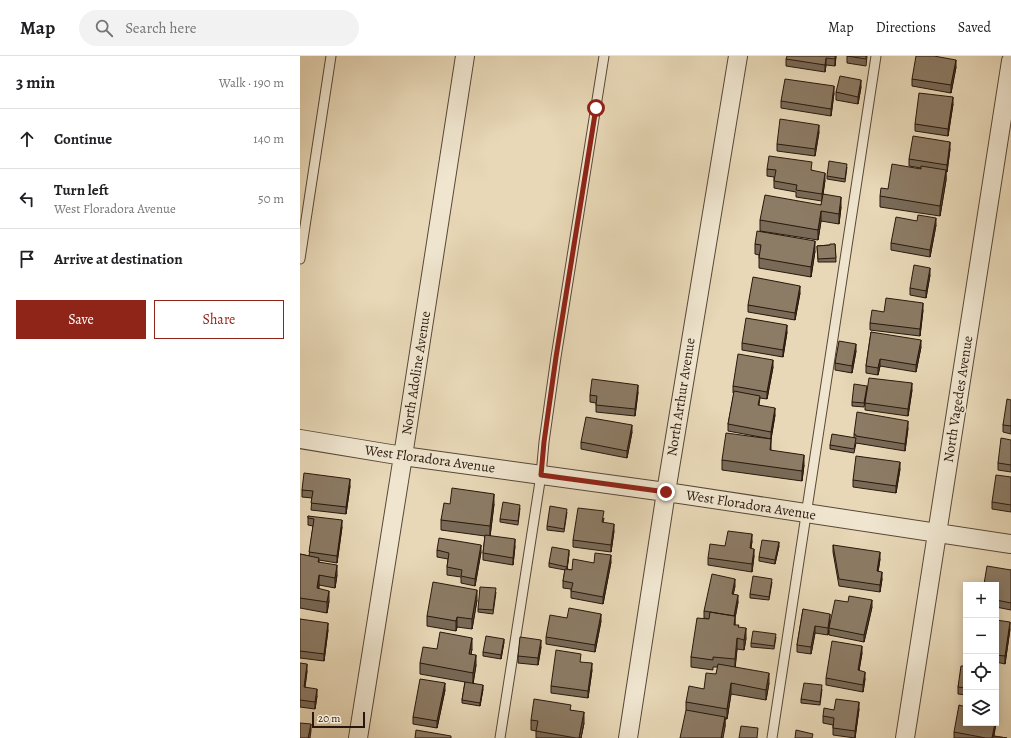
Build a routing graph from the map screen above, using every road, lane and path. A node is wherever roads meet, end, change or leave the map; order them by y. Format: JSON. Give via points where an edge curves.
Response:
{"nodes":[{"id":1,"x":331,"y":56,"type":"edge"},
{"id":2,"x":465,"y":56,"type":"edge"},
{"id":3,"x":604,"y":56,"type":"edge"},
{"id":4,"x":738,"y":56,"type":"edge"},
{"id":5,"x":876,"y":56,"type":"edge"},
{"id":6,"x":1011,"y":60,"type":"edge"},
{"id":7,"x":300,"y":260,"type":"edge"},
{"id":8,"x":300,"y":439,"type":"edge"},
{"id":9,"x":403,"y":456,"type":"junction"},
{"id":10,"x":541,"y":475,"type":"junction"},
{"id":11,"x":666,"y":492,"type":"junction"},
{"id":12,"x":806,"y":513,"type":"junction"},
{"id":13,"x":938,"y":533,"type":"junction"},
{"id":14,"x":1011,"y":544,"type":"edge"},
{"id":15,"x":358,"y":738,"type":"edge"},
{"id":16,"x":500,"y":738,"type":"edge"},
{"id":17,"x":628,"y":738,"type":"edge"},
{"id":18,"x":772,"y":738,"type":"edge"},
{"id":19,"x":905,"y":738,"type":"edge"}],
"edges":[{"from":1,"to":7,"type":"lane"},
{"from":2,"to":9,"type":"street","name":"North Adoline Avenue"},
{"from":3,"to":10,"type":"lane","via":[[556,357]]},
{"from":4,"to":11,"type":"street","name":"North Arthur Avenue"},
{"from":5,"to":12,"type":"lane"},
{"from":6,"to":13,"type":"street","name":"North Vagedes Avenue"},
{"from":8,"to":9,"type":"street","name":"West Floradora Avenue"},
{"from":9,"to":10,"type":"street","name":"West Floradora Avenue"},
{"from":9,"to":15,"type":"street","name":"North Adoline Avenue"},
{"from":10,"to":11,"type":"street","name":"West Floradora Avenue"},
{"from":10,"to":16,"type":"lane"},
{"from":11,"to":12,"type":"street","name":"West Floradora Avenue"},
{"from":11,"to":17,"type":"street","name":"North Arthur Avenue"},
{"from":12,"to":13,"type":"street","name":"West Floradora Avenue"},
{"from":12,"to":18,"type":"lane"},
{"from":13,"to":14,"type":"street","name":"West Floradora Avenue"},
{"from":13,"to":19,"type":"street","name":"North Vagedes Avenue"}]}
